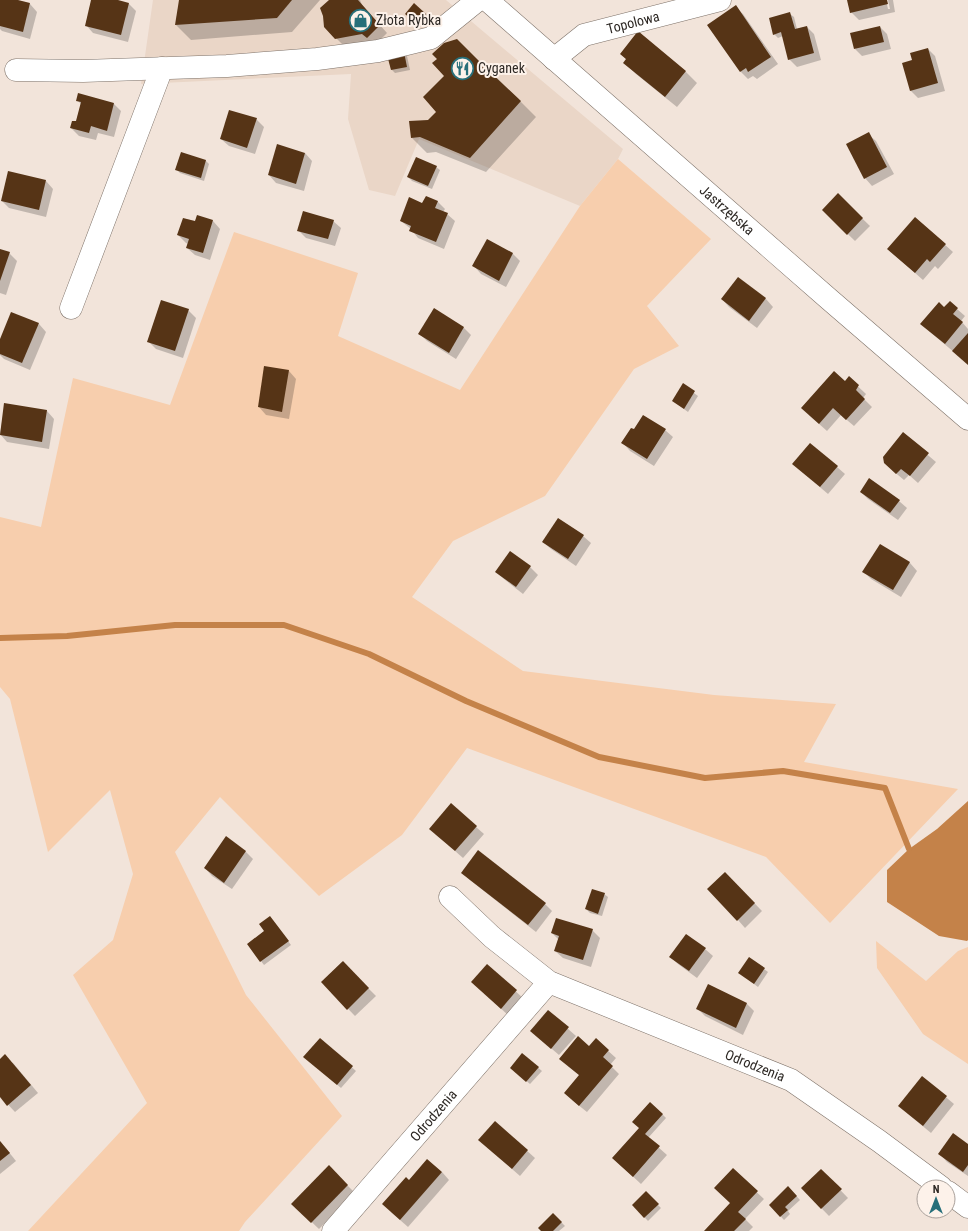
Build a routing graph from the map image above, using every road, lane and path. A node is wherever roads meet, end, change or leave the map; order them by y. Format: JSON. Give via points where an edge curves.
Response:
{"nodes":[{"id":1,"x":478,"y":0,"type":"edge"},
{"id":2,"x":487,"y":0,"type":"edge"},
{"id":3,"x":720,"y":0,"type":"edge"},
{"id":4,"x":554,"y":59,"type":"junction"},
{"id":5,"x":162,"y":68,"type":"junction"},
{"id":6,"x":16,"y":70,"type":"dead end"},
{"id":7,"x":71,"y":308,"type":"dead end"},
{"id":8,"x":968,"y":419,"type":"edge"},
{"id":9,"x":450,"y":897,"type":"dead end"},
{"id":10,"x":549,"y":982,"type":"junction"},
{"id":11,"x":930,"y":1179,"type":"edge"},
{"id":12,"x":956,"y":1198,"type":"edge"},
{"id":13,"x":968,"y":1207,"type":"edge"},
{"id":14,"x":333,"y":1231,"type":"edge"}],
"edges":[{"from":1,"to":5,"type":"street","via":[[430,38],[378,50],[317,59]]},
{"from":2,"to":4,"type":"street","name":"Jastrzębska"},
{"from":3,"to":4,"type":"street","name":"Topolowa","via":[[584,35]]},
{"from":4,"to":8,"type":"street","name":"Jastrzębska"},
{"from":5,"to":6,"type":"street"},
{"from":5,"to":7,"type":"street"},
{"from":9,"to":10,"type":"street","name":"Odrodzenia","via":[[492,937]]},
{"from":10,"to":11,"type":"street","name":"Odrodzenia","via":[[791,1080]]},
{"from":10,"to":14,"type":"street","name":"Odrodzenia"},
{"from":12,"to":13,"type":"street"}]}
